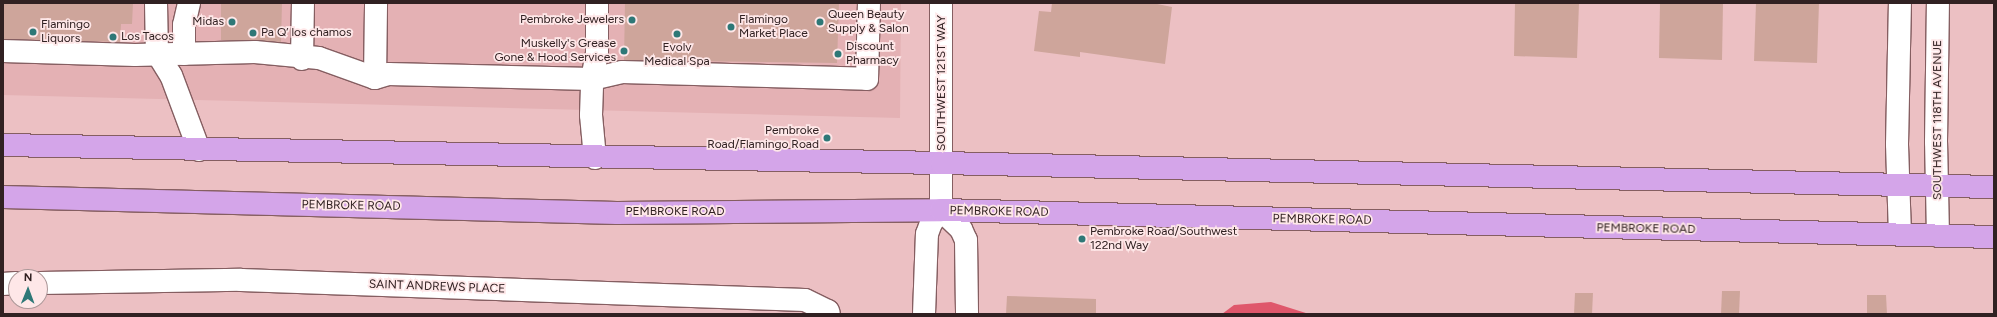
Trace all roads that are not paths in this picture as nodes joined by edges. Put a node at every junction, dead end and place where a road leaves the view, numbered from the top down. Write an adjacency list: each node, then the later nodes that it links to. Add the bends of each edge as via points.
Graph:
1 (156, 3): 11 (street)
2 (189, 3): 12 (street, via 184,25)
3 (302, 3): 13 (street)
4 (376, 3): 14 (street)
5 (597, 3): 15 (street, via 597,54)
6 (869, 3): 15 (street, via 867,79 622,72)
7 (942, 3): 19 (street, SOUTHWEST 121ST WAY)
8 (1900, 3): 20 (street, via 1897,144)
9 (1938, 3): 21 (street, SOUTHWEST 118TH AVENUE)
10 (3, 51): 11 (street, via 135,55)
11 (157, 53): 12 (street); 17 (street, via 171,75)
12 (184, 54): 13 (street, via 208,51 255,52)
13 (302, 58): 14 (street, via 319,58)
14 (375, 78): 15 (street, via 388,74)
15 (592, 79): 18 (street, via 591,115)
16 (3, 146): 17 (main road)
17 (199, 150): 18 (main road)
18 (595, 158): 19 (main road)
19 (942, 163): 20 (main road); 24 (street, SOUTHWEST 121ST WAY)
20 (1899, 185): 21 (main road); 25 (street)
21 (1938, 186): 22 (main road); 26 (street, SOUTHWEST 118TH AVENUE)
22 (1994, 187)
23 (3, 197): 24 (main road, PEMBROKE ROAD, via 617,213)
24 (941, 210): 25 (main road, PEMBROKE ROAD); 30 (street, via 931,223 927,234); 31 (street, via 961,229 966,240)
25 (1900, 235): 26 (main road, PEMBROKE ROAD)
26 (1938, 236): 27 (main road, PEMBROKE ROAD)
27 (1994, 237)
28 (48, 283): 29 (street, SAINT ANDREWS PLACE, via 241,280 805,300)
29 (829, 314)
30 (924, 314)
31 (967, 314)

